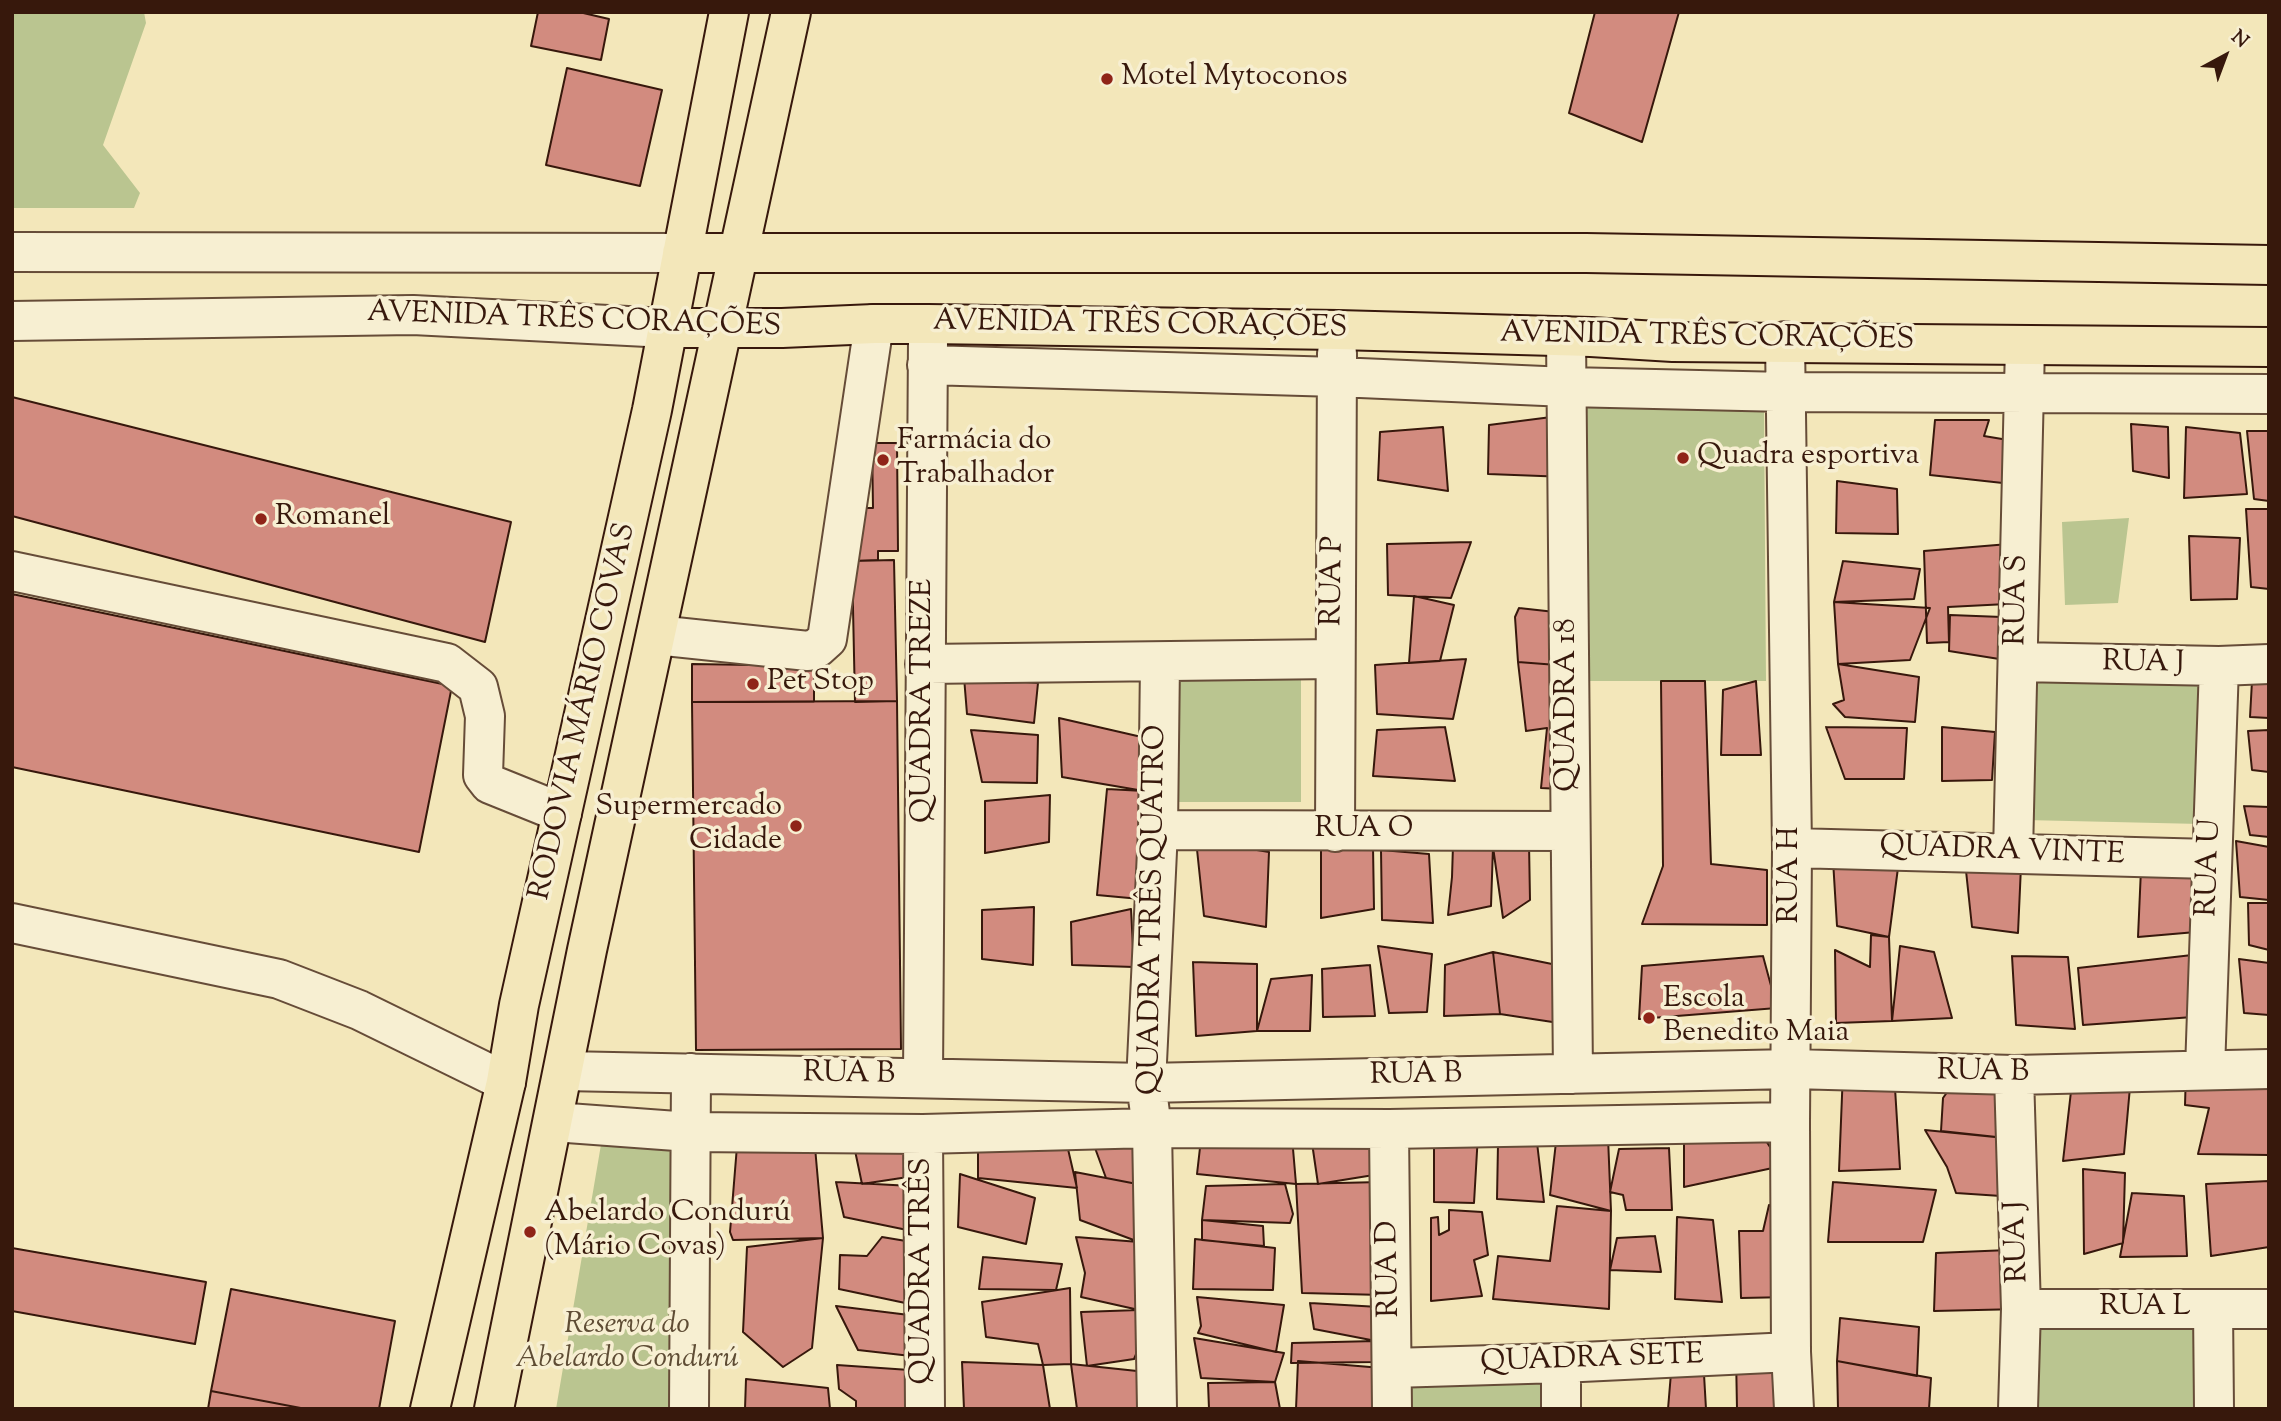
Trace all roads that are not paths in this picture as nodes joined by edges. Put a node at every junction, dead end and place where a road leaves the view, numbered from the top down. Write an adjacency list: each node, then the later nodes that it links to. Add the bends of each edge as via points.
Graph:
1 (729, 12): 4 (main road, RODOVIA MÁRIO COVAS)
2 (791, 12): 5 (main road, RODOVIA MÁRIO COVAS)
3 (12, 252): 4 (street, AVENIDA TRÊS CORAÇÕES)
4 (682, 253): 5 (main road, AVENIDA TRÊS CORAÇÕES); 11 (main road, RODOVIA MÁRIO COVAS)
5 (737, 254): 6 (main road, AVENIDA TRÊS CORAÇÕES, via 1586,253); 10 (main road, RODOVIA MÁRIO COVAS)
6 (2269, 265)
7 (12, 321): 11 (street, AVENIDA TRÊS CORAÇÕES, via 413,315)
8 (874, 324): 9 (main road, AVENIDA TRÊS CORAÇÕES); 10 (main road, AVENIDA TRÊS CORAÇÕES); 24 (street, via 827,639 808,650)
9 (929, 324): 12 (main road, AVENIDA TRÊS CORAÇÕES); 17 (street, QUADRA TREZE)
10 (722, 327): 11 (main road, AVENIDA TRÊS CORAÇÕES); 24 (main road, RODOVIA MÁRIO COVAS)
11 (667, 328): 31 (main road, RODOVIA MÁRIO COVAS)
12 (1338, 330): 13 (main road, AVENIDA TRÊS CORAÇÕES); 18 (street, RUA P)
13 (1566, 336): 14 (main road, AVENIDA TRÊS CORAÇÕES, via 1673,342); 19 (street, QUADRA 18)
14 (1785, 341): 15 (main road, AVENIDA TRÊS CORAÇÕES); 20 (street, RUA H)
15 (2025, 346): 16 (main road, AVENIDA TRÊS CORAÇÕES); 21 (street, RUA S)
16 (2269, 347)
17 (928, 365): 18 (street); 28 (street, QUADRA TREZE)
18 (1336, 377): 19 (street); 25 (street, RUA P)
19 (1567, 387): 20 (street); 33 (street, QUADRA 18)
20 (1786, 392): 21 (street); 35 (street, RUA H)
21 (2023, 394): 22 (street); 27 (street, RUA S)
22 (2269, 394)
23 (12, 571): 31 (street, via 447,663 478,687 485,716 483,775 490,784)
24 (656, 635): 42 (main road, RODOVIA MÁRIO COVAS)
25 (1334, 659): 26 (street); 34 (street, RUA P)
26 (1160, 662): 28 (street); 32 (street, QUADRA TRÊS QUATRO)
27 (2018, 662): 30 (street, RUA J); 36 (street, RUA S)
28 (925, 664): 46 (street, QUADRA TREZE)
29 (2269, 664): 30 (street, RUA J)
30 (2218, 666): 37 (street, RUA U)
31 (562, 813): 47 (main road, RODOVIA MÁRIO COVAS)
32 (1158, 830): 34 (street, RUA O); 48 (street, QUADRA TRÊS QUATRO)
33 (1570, 831): 34 (street, RUA O); 44 (street, QUADRA 18)
34 (1335, 832)
35 (1793, 848): 36 (street, QUADRA VINTE); 39 (street, RUA H)
36 (2013, 853): 37 (street, QUADRA VINTE)
37 (2211, 859): 41 (street, RUA U)
38 (12, 923): 47 (street, via 279,979 359,1010)
39 (1792, 1069): 44 (street, RUA B); 45 (street, RUA B); 50 (street, RUA H)
40 (2269, 1069): 41 (street, RUA B)
41 (2205, 1070): 45 (street, RUA B)
42 (564, 1071): 43 (street, RUA B); 49 (main road, RODOVIA MÁRIO COVAS)
43 (691, 1073): 46 (street, RUA B); 53 (street)
44 (1573, 1074): 48 (street, RUA B)
45 (2014, 1075): 55 (street, RUA J)
46 (923, 1078): 48 (street, RUA B)
47 (506, 1082): 61 (main road, RODOVIA MÁRIO COVAS)
48 (1146, 1083): 51 (street, QUADRA TRÊS QUATRO)
49 (554, 1122): 53 (street, RUA B); 62 (main road, RODOVIA MÁRIO COVAS)
50 (1790, 1122): 52 (street, RUA B); 58 (street, RUA H)
51 (1152, 1128): 52 (street, RUA B); 54 (street, RUA B); 65 (street, QUADRA TRÊS QUATRO)
52 (1389, 1129): 60 (street, RUA D)
53 (690, 1132): 54 (street, RUA B); 63 (street)
54 (923, 1134): 64 (street, QUADRA TRÊS)
55 (2021, 1309): 56 (street, RUA L); 69 (street, RUA J)
56 (2213, 1309): 57 (street, RUA L); 70 (street)
57 (2269, 1309)
58 (1791, 1352): 59 (street, QUADRA SETE); 68 (street, RUA H)
59 (1561, 1363): 60 (street, QUADRA SETE); 67 (street)
60 (1392, 1368): 66 (street, RUA D)
61 (430, 1409)
62 (494, 1409)
63 (689, 1409)
64 (925, 1409)
65 (1157, 1409)
66 (1392, 1409)
67 (1561, 1409)
68 (1794, 1409)
69 (2018, 1409)
70 (2214, 1409)

